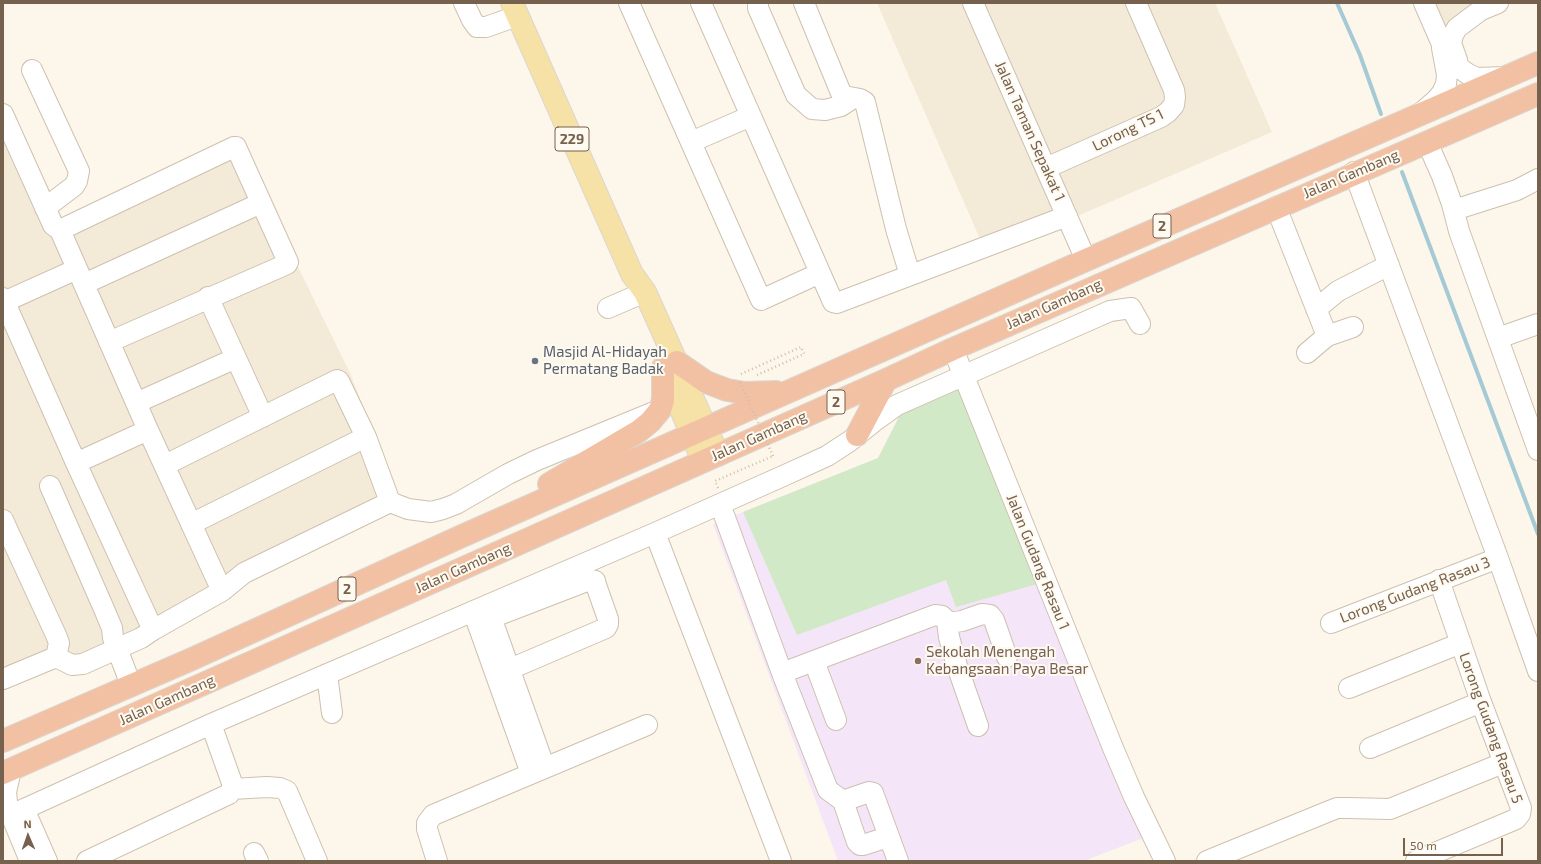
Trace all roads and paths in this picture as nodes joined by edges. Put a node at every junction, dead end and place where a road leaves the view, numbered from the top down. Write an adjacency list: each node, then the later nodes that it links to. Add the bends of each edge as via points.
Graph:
1 (464, 3): 10 (street, via 477,27 486,28)
2 (629, 3): 21 (street)
3 (701, 3): 20 (street)
4 (758, 3): 17 (street, via 796,96 812,109 825,110 840,106)
5 (804, 3): 17 (street, via 840,93)
6 (973, 3): 23 (street, Jalan Taman Sepakat 1)
7 (1136, 3): 23 (street, Lorong TS 1, via 1174,90 1174,105 1161,117)
8 (1424, 3): 11 (street)
9 (1482, 5): 13 (street, via 1453,35 1453,52)
10 (515, 10): 37 (main road, 229)
11 (1441, 42): 13 (street); 19 (street, via 1447,75 1446,84 1436,100)
12 (1538, 63): 15 (highway, Jalan Gambang / 2)
13 (1461, 69): 15 (street, via 1477,78)
14 (32, 70): 28 (street, via 79,171 74,186)
15 (1504, 77): 19 (highway, Jalan Gambang / 2)
16 (1538, 94): 22 (highway, Jalan Gambang / 2)
17 (852, 98): 35 (street, via 864,102)
18 (3, 114): 28 (street)
19 (1418, 115): 32 (highway, Jalan Gambang / 2)
20 (750, 116): 21 (street); 34 (street)
21 (691, 142): 34 (street, via 761,300)
22 (1427, 142): 24 (highway, Jalan Gambang / 2); 29 (street)
23 (1046, 168): 30 (street, Jalan Taman Sepakat 1)
24 (1354, 172): 27 (highway, Jalan Gambang / 2); 33 (street)
25 (1538, 179): 29 (street, via 1518,190)
26 (261, 203): 31 (street, via 236,147 233,147); 36 (street); 38 (street, via 287,264)
27 (1276, 207): 41 (street); 48 (highway, Jalan Gambang / 2)
28 (45, 208): 31 (street, via 53,225)
29 (1454, 210): 46 (street, via 1459,231)
30 (1067, 216): 32 (street, Jalan Taman Sepakat 1); 35 (street)
31 (60, 230): 36 (street)
32 (1086, 260): 57 (highway, Jalan Gambang / 2)
33 (1389, 265): 41 (street, via 1338,291); 76 (street)
34 (820, 274): 35 (street, via 833,302 837,303)
35 (910, 275)
36 (80, 276): 39 (street); 47 (street)
37 (638, 287): 40 (street); 51 (main road, 229)
38 (208, 297): 47 (street); 50 (street)
39 (4, 300): 67 (street)
40 (608, 308)
41 (1316, 309): 45 (street)
42 (1140, 324): 54 (street, via 1130,308 1110,311)
43 (1538, 324): 46 (street)
44 (1353, 327): 45 (street)
45 (1327, 336): 49 (street)
46 (1498, 338): 65 (street)
47 (109, 342): 58 (street)
48 (952, 349): 54 (street, Jalan Gudang Rasau 1); 56 (highway, Jalan Gambang / 2)
49 (1307, 353)
50 (236, 358): 58 (street); 60 (street)
51 (670, 365): 57 (highway, via 727,390 756,393); 59 (highway); 62 (main road, 229)
52 (743, 373): 53 (path, via 801,347 804,354)
53 (754, 376)
54 (963, 376): 63 (street, via 897,405); 118 (street, Jalan Gudang Rasau 1, via 1113,748)
55 (747, 379): 70 (path, bridge, via 740,382 773,456 715,482)
56 (886, 380): 63 (highway); 66 (highway, Jalan Gambang / 2)
57 (787, 392): 62 (highway, Jalan Gambang / 2)
58 (136, 403): 61 (street)
59 (660, 410): 71 (street, via 508,474 443,509 432,512 420,511); 75 (highway, via 639,431)
60 (263, 417): 64 (street, via 338,381); 68 (street)
61 (148, 430): 67 (street); 68 (street)
62 (698, 431): 66 (main road, 229); 75 (highway, Jalan Gambang / 2)
63 (857, 435): 70 (street, via 827,456)
64 (366, 437): 71 (street); 73 (street)
65 (1538, 450)
66 (710, 458): 105 (highway, Jalan Gambang / 2)
67 (76, 463): 82 (street)
68 (165, 465): 73 (street)
69 (50, 486): 84 (street, via 104,608)
70 (719, 496): 74 (street); 90 (street)
71 (390, 502): 78 (street, via 244,573)
72 (3, 520): 85 (street, via 56,635 59,643)
73 (191, 524): 78 (street)
74 (655, 533): 79 (street); 116 (street)
75 (462, 536): 93 (highway, Jalan Gambang / 2)
76 (1498, 558): 77 (street, Lorong Gudang Rasau 3); 89 (street)
77 (1439, 580): 81 (street, Lorong Gudang Rasau 3); 83 (street, Lorong Gudang Rasau 5)
78 (222, 591): 82 (street)
79 (484, 612): 88 (street); 88 (street, via 587,581 595,581 608,619 606,628); 91 (street); 104 (street, via 528,765)
80 (947, 621): 86 (street, via 953,623 982,614 990,615); 87 (street, via 942,616 935,615); 100 (street, via 951,645)
81 (1331, 623)
82 (153, 630): 84 (street)
83 (1461, 643): 94 (street); 95 (street, Lorong Gudang Rasau 5)
84 (117, 649): 85 (street, via 83,664 72,665); 93 (street)
85 (56, 657): 92 (street)
86 (1007, 657)
87 (814, 661): 90 (street); 97 (street)
88 (510, 669): 104 (street, via 542,760)
89 (1538, 671)
90 (782, 673): 107 (street, via 828,790)
91 (327, 674): 96 (street); 98 (street)
92 (3, 679)
93 (131, 685): 101 (highway, Jalan Gambang / 2)
94 (1350, 688)
95 (1481, 702): 102 (street); 103 (street, Lorong Gudang Rasau 5)
96 (332, 713)
97 (836, 720)
98 (211, 724): 106 (street); 108 (street)
99 (647, 725): 104 (street)
100 (978, 726)
101 (3, 742)
102 (1370, 748)
103 (1503, 763): 119 (street, via 1390,809 1337,808); 120 (street, Lorong Gudang Rasau 5, via 1521,808 1516,819)
104 (538, 771): 115 (street, via 433,814 427,823 427,829)
105 (7, 772): 108 (street, via 6,792)
106 (232, 789): 113 (street, via 229,794); 114 (street, via 267,787 288,791)
107 (843, 801): 109 (street, via 860,845); 109 (street, via 873,793)
108 (13, 815): 110 (street); 111 (street); 112 (street)
109 (888, 837): 117 (street)
110 (21, 861)
111 (30, 861)
112 (47, 861)
113 (87, 861)
114 (317, 861)
115 (437, 861)
116 (780, 861)
117 (898, 861)
118 (1165, 861)
119 (1207, 861)
120 (1416, 861)

